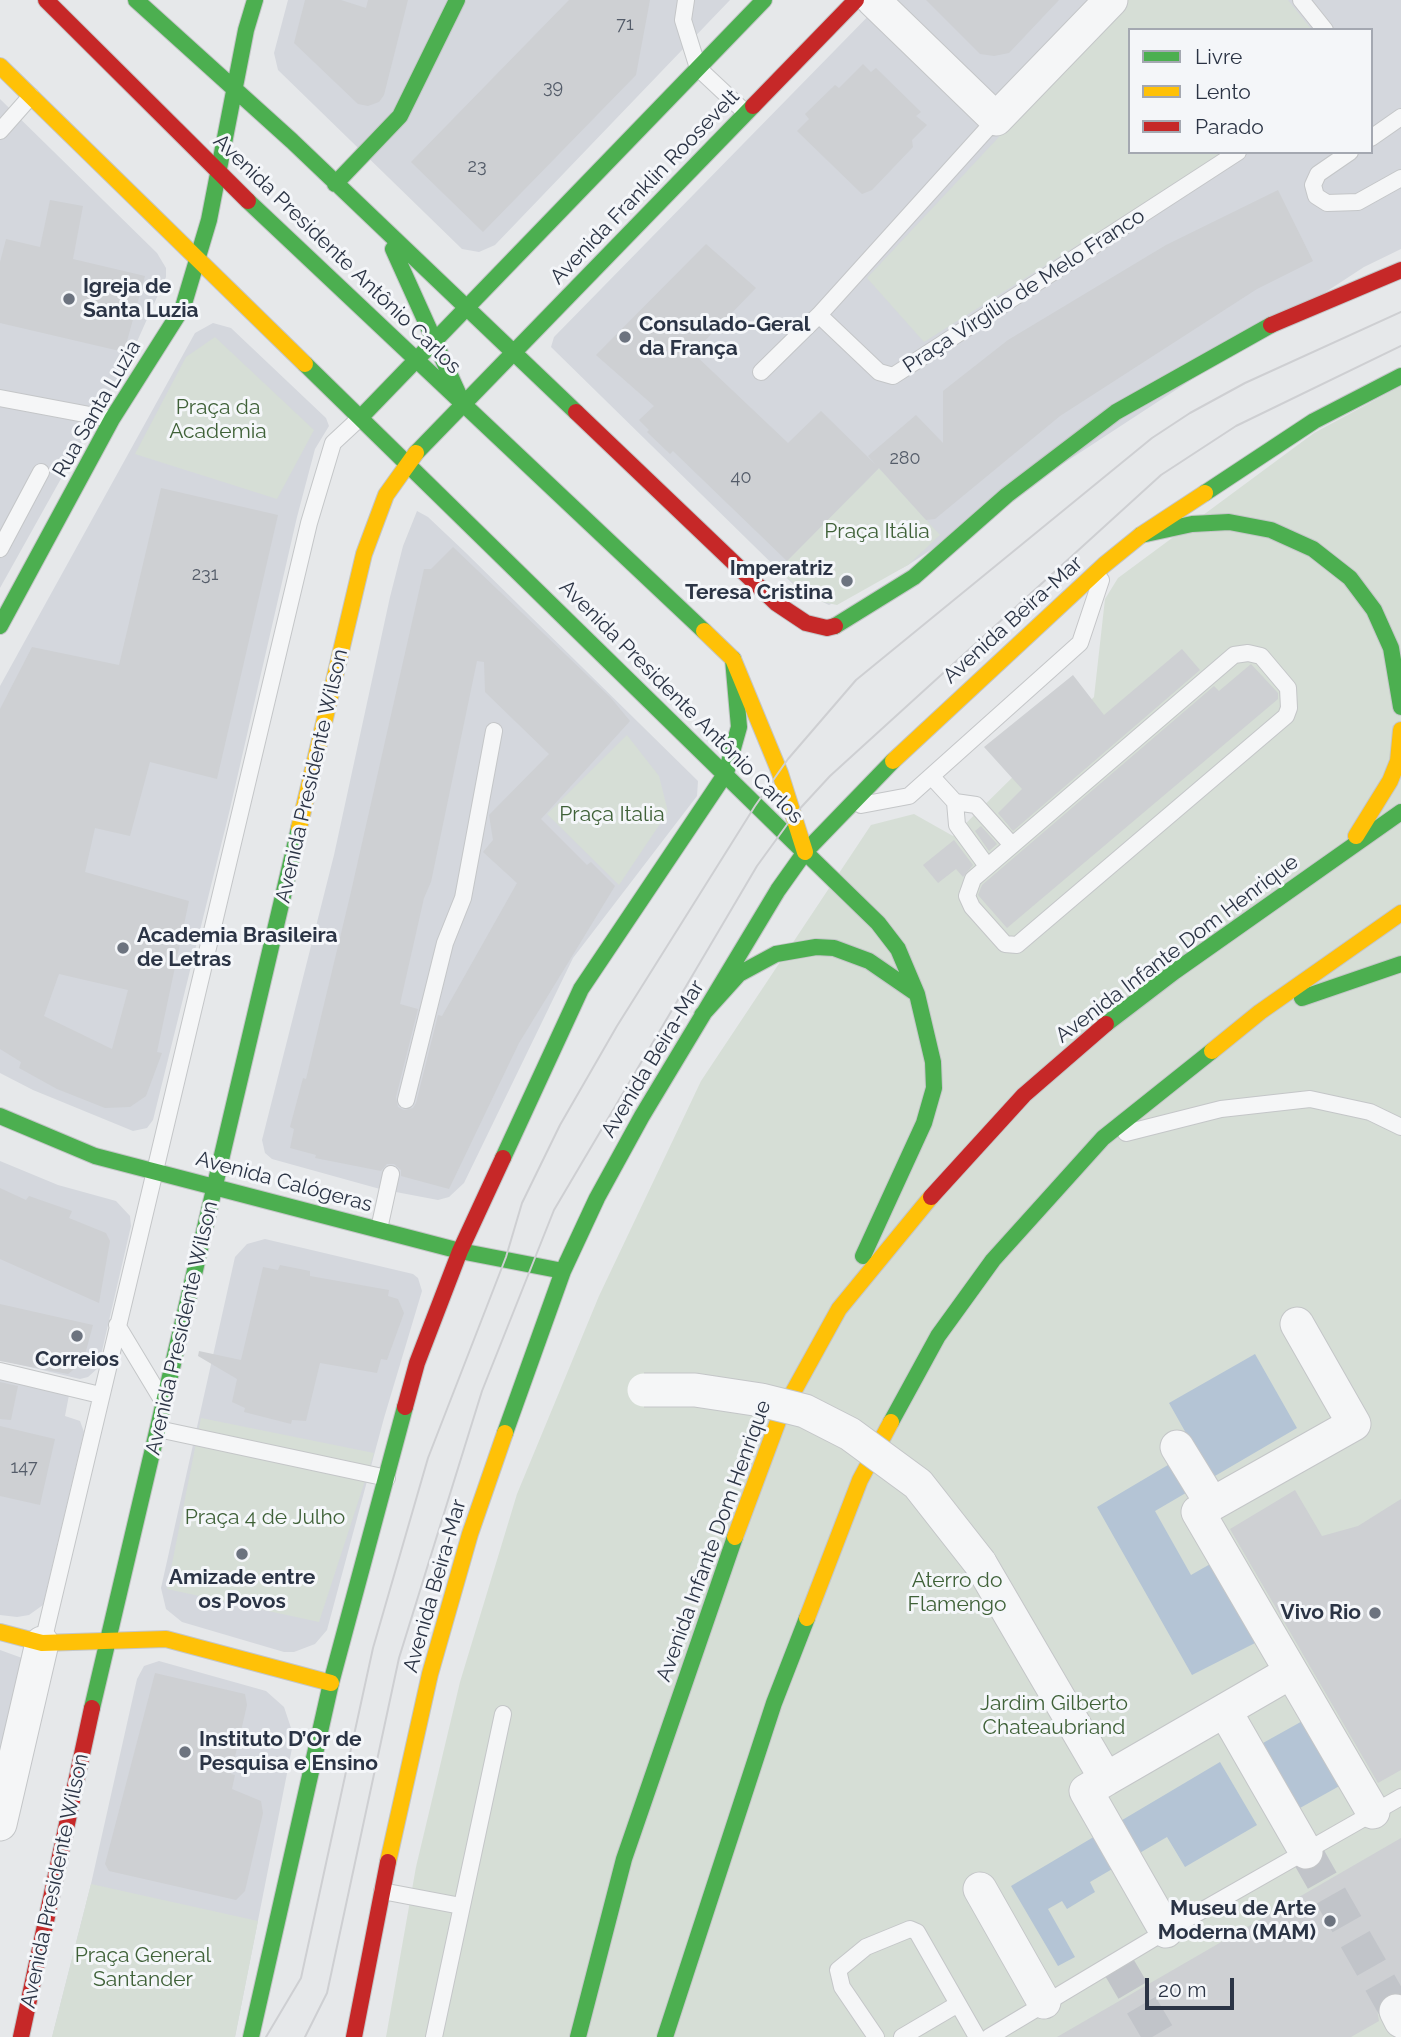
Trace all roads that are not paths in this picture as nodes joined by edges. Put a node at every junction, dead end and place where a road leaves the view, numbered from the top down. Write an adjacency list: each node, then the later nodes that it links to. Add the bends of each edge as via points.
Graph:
1 (46, 0): 23 (main road, Avenida Presidente Antônio Carlos)
2 (254, 0): 14 (main road, Rua Santa Luzia)
3 (457, 0): 25 (main road, via 400,116)
4 (686, 0): 13 (lane, via 682,20)
5 (764, 0): 13 (main road)
6 (856, 0): 16 (main road, Avenida Franklin Roosevelt)
7 (873, 0): 18 (street)
8 (1111, 0): 18 (street)
9 (1301, 0): 11 (lane)
10 (139, 2): 14 (main road)
11 (1323, 28)
12 (0, 66): 15 (main road, Avenida Presidente Antônio Carlos)
13 (698, 68): 16 (lane); 29 (main road)
14 (235, 88): 23 (main road, Rua Santa Luzia); 25 (main road)
15 (31, 96): 19 (lane); 27 (main road, Avenida Presidente Antônio Carlos)
16 (746, 113): 32 (main road, Avenida Franklin Roosevelt)
17 (1401, 117): 20 (lane)
18 (996, 119): 30 (lane)
19 (0, 131)
20 (1373, 137)
21 (1235, 154): 30 (lane, Praça Virgílio de Melo Franco, via 893,376 879,372)
22 (1347, 154): 24 (lane, via 1318,174 1313,185 1316,196 1327,203 1358,202)
23 (220, 172): 27 (main road, Rua Santa Luzia); 33 (main road, Avenida Presidente Antônio Carlos)
24 (1401, 178)
25 (335, 184): 26 (main road)
26 (385, 231): 29 (main road); 31 (main road)
27 (199, 259): 38 (main road, Avenida Presidente Antônio Carlos); 39 (main road, Rua Santa Luzia, via 183,307)
28 (1401, 270): 32 (main road, via 1261,329 1116,412 1007,495 914,577 842,625 827,628 807,623 776,603)
29 (466, 308): 31 (main road); 32 (main road)
30 (819, 316): 34 (lane)
31 (436, 340): 33 (main road); 37 (main road)
32 (513, 353): 37 (main road, Avenida Franklin Roosevelt)
33 (417, 360): 37 (main road, Avenida Presidente Antônio Carlos); 38 (main road)
34 (761, 372)
35 (1401, 376): 42 (main road, Avenida Beira-Mar, via 1314,421)
36 (0, 398): 39 (lane)
37 (463, 404): 40 (main road, Avenida Presidente Wilson); 48 (main road, Avenida Presidente Antônio Carlos)
38 (361, 417): 40 (main road, Avenida Presidente Antônio Carlos); 70 (lane, via 333,443 326,458)
39 (112, 419): 46 (main road, Rua Santa Luzia)
40 (407, 462): 52 (main road, Avenida Presidente Antônio Carlos); 72 (main road, Avenida Presidente Wilson, via 386,495 364,554)
41 (41, 472): 43 (lane)
42 (1141, 535): 44 (main road, Avenida Beira-Mar); 49 (main road, via 1228,522 1271,530 1313,549 1350,578 1374,610 1391,648)
43 (0, 549)
44 (1104, 565): 53 (lane, via 1080,643); 55 (main road, Avenida Beira-Mar)
45 (1, 585): 46 (lane)
46 (18, 593): 47 (main road, Rua Santa Luzia)
47 (0, 626)
48 (733, 659): 52 (main road, via 738,727); 59 (main road, Avenida Presidente Antônio Carlos, via 780,773)
49 (1401, 707)
50 (1401, 730): 58 (main road, via 1398,761 1390,781)
51 (494, 731): 66 (lane, via 463,898 445,943)
52 (726, 773): 59 (main road, Avenida Presidente Antônio Carlos); 74 (main road, via 581,989)
53 (932, 777): 54 (lane); 55 (lane, via 909,796)
54 (955, 802): 57 (lane, via 976,805); 60 (lane, via 957,825)
55 (845, 808): 59 (main road, Avenida Beira-Mar)
56 (1401, 812): 58 (main road, Avenida Infante Dom Henrique)
57 (1012, 845): 60 (lane); 60 (lane, via 1234,655 1261,656 1288,688 1286,716 1017,945 1004,944 967,896 973,879)
58 (1347, 850): 76 (main road, Avenida Infante Dom Henrique, via 1078,1046 960,1162)
59 (805, 852): 63 (main road, via 878,923 898,949); 65 (main road, Avenida Beira-Mar)
60 (988, 866)
61 (1401, 913): 64 (main road)
62 (1401, 964): 64 (main road)
63 (917, 994): 65 (main road, via 869,961 834,948 816,947 776,954 739,974); 76 (main road, via 933,1062 934,1088 906,1165)
64 (1260, 1012): 69 (main road)
65 (702, 1015): 75 (main road, Avenida Beira-Mar, via 622,1151)
66 (406, 1100)
67 (0, 1116): 70 (main road, Avenida Calógeras, via 95,1156)
68 (1401, 1127): 69 (lane, via 1370,1112 1310,1100 1222,1109)
69 (1103, 1138): 104 (main road, via 993,1260 946,1325 860,1480 774,1703)
70 (156, 1171): 72 (main road, Avenida Calógeras); 78 (lane)
71 (391, 1174): 73 (lane)
72 (217, 1185): 73 (main road, Avenida Calógeras); 82 (main road, Avenida Presidente Wilson)
73 (379, 1229): 74 (main road, Avenida Calógeras)
74 (460, 1251): 75 (main road, Avenida Calógeras); 85 (main road, via 417,1363)
75 (563, 1271): 99 (main road, Avenida Beira-Mar, via 470,1534 430,1674)
76 (839, 1309): 109 (main road, Avenida Infante Dom Henrique, via 780,1416 716,1589 624,1859)
77 (1297, 1324): 86 (street, via 1354,1424)
78 (117, 1325): 81 (lane); 82 (lane)
79 (0, 1371): 81 (lane)
80 (644, 1390): 94 (street, bridge, via 695,1390 805,1410 839,1428 918,1484 980,1563)
81 (100, 1395): 89 (lane)
82 (164, 1403): 83 (main road, Avenida Presidente Wilson)
83 (158, 1429): 85 (lane); 88 (main road, Avenida Presidente Wilson)
84 (1179, 1450): 86 (street)
85 (387, 1478): 91 (main road)
86 (1206, 1495): 90 (street, via 1198,1512)
87 (0, 1632): 89 (main road)
88 (108, 1641): 89 (main road); 91 (main road, via 166,1639); 105 (main road, Avenida Presidente Wilson)
89 (43, 1643): 96 (street)
90 (1291, 1672): 92 (street); 95 (street)
91 (331, 1683): 106 (main road)
92 (1225, 1712): 94 (street); 97 (street)
93 (503, 1714): 100 (lane)
94 (1106, 1779): 101 (street, via 1086,1791)
95 (1387, 1805): 97 (lane)
96 (0, 1824)
97 (1306, 1852): 101 (lane)
98 (980, 1889): 102 (street)
99 (382, 1891): 100 (lane); 107 (main road, Avenida Beira-Mar)
100 (461, 1906): 108 (lane)
101 (1166, 1931): 102 (lane)
102 (1044, 2002): 115 (lane)
103 (958, 2004): 112 (lane, via 917,1932 911,1929 891,1936 838,1969 842,1987); 113 (lane); 114 (lane)
104 (670, 2017): 110 (main road); 111 (lane)
105 (21, 2037)
106 (251, 2037)
107 (355, 2037)
108 (434, 2037)
109 (578, 2037)
110 (665, 2037)
111 (681, 2037)
112 (876, 2037)
113 (902, 2037)
114 (977, 2037)
115 (989, 2037)

